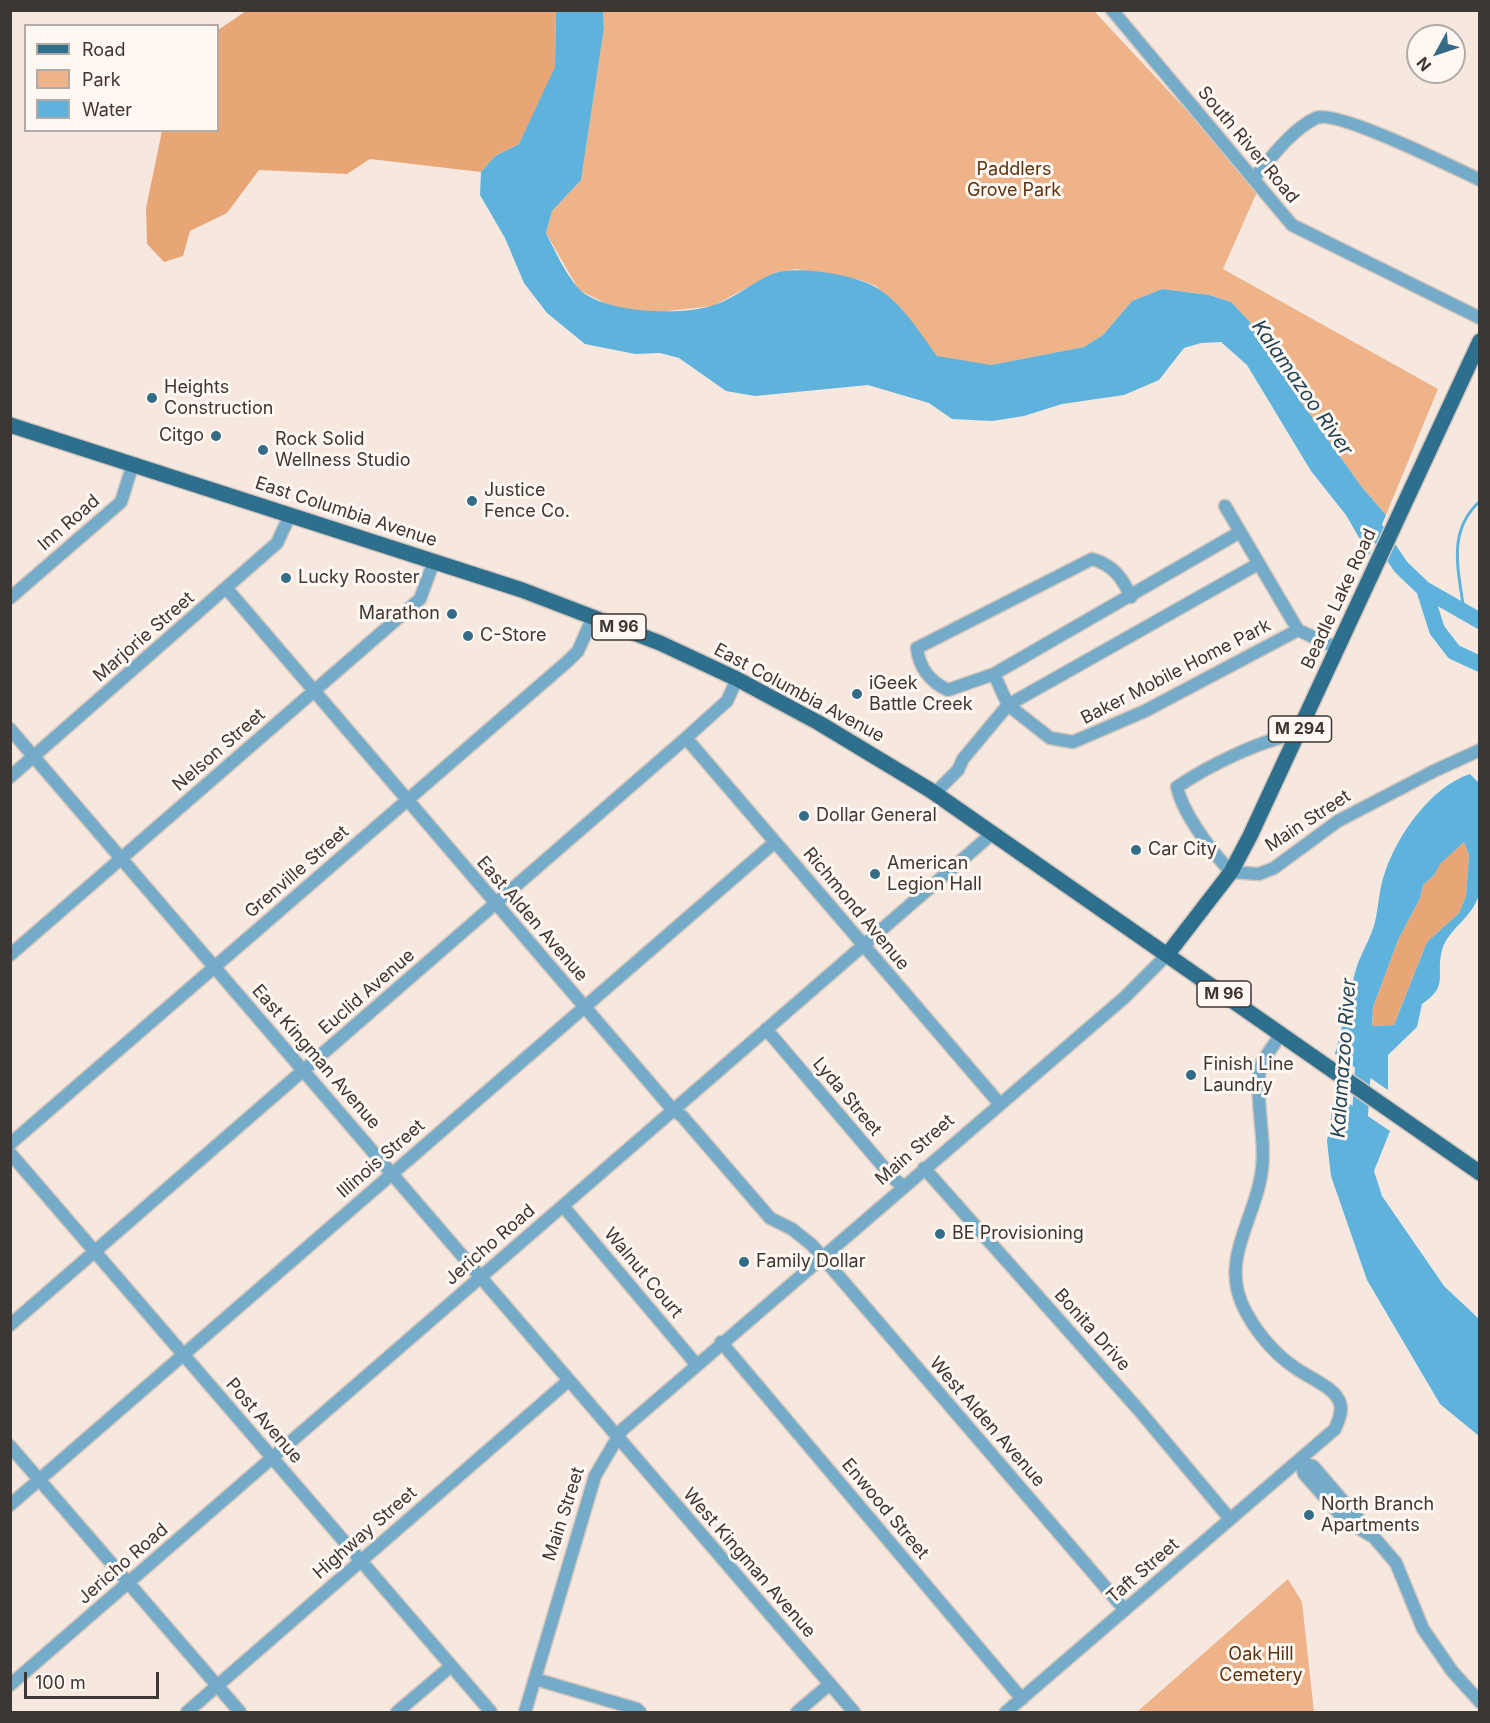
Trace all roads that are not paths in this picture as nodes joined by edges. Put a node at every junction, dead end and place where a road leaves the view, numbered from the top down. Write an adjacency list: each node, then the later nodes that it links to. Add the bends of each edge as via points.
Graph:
1 (1112, 10): 2 (street, South River Road)
2 (1253, 179): 3 (street, via 1298,131 1318,118 1328,117 1366,129); 4 (street, South River Road, via 1292,225)
3 (1479, 180)
4 (1479, 318)
5 (1479, 341): 18 (main road, Beadle Lake Road / M 294)
6 (10, 425): 7 (main road, East Columbia Avenue / M 96)
7 (133, 464): 9 (main road, East Columbia Avenue / M 96); 15 (street, Inn Road, via 121,502)
8 (1225, 506): 10 (street, Baker Mobile Home Park)
9 (291, 515): 11 (main road, East Columbia Avenue / M 96); 13 (street, Marjorie Street, via 277,543)
10 (1240, 532): 12 (street, Baker Mobile Home Park); 14 (street)
11 (434, 561): 16 (main road, East Columbia Avenue / M 96); 21 (street, Nelson Street, via 420,598)
12 (1258, 564): 17 (street, Baker Mobile Home Park); 22 (street)
13 (227, 589): 21 (street, East Alden Avenue); 27 (street, Marjorie Street)
14 (1131, 597): 19 (street); 19 (street, via 1118,572 1092,559 917,648 927,675 948,690)
15 (10, 598)
16 (593, 617): 20 (main road, East Columbia Avenue / M 96, via 664,644); 30 (street, Grenville Street, via 578,651 568,661)
17 (1298, 630): 18 (street, Baker Mobile Home Park); 22 (street, Baker Mobile Home Park, via 1145,711 1073,742 1050,738)
18 (1336, 648): 24 (main road, Beadle Lake Road / M 294)
19 (994, 674): 22 (street, Baker Mobile Home Park)
20 (737, 679): 25 (street, Euclid Avenue, via 727,701); 29 (main road, East Columbia Avenue / M 96, via 839,734)
21 (314, 691): 30 (street, East Alden Avenue); 33 (street, Nelson Street)
22 (1008, 705): 29 (street, via 958,770)
23 (10, 729): 27 (street, East Kingman Avenue)
24 (1297, 734): 34 (main road, Beadle Lake Road / M 294); 34 (street, via 1241,754 1177,788 1179,799 1218,858)
25 (686, 738): 32 (street, Richmond Avenue); 35 (street, Euclid Avenue)
26 (1479, 750): 34 (street, Main Street, via 1338,821 1274,868 1259,874)
27 (34, 756): 28 (street, Marjorie Street); 33 (street, East Kingman Avenue)
28 (10, 777)
29 (932, 792): 31 (main road, East Columbia Avenue / M 96)
30 (407, 800): 35 (street, East Alden Avenue); 39 (street, Grenville Street)
31 (993, 833): 36 (street, Jericho Road); 37 (main road, East Columbia Avenue / M 96)
32 (775, 842): 36 (street, Richmond Avenue); 40 (street, Illinois Street)
33 (122, 859): 38 (street, Nelson Street); 39 (street, East Kingman Avenue)
34 (1232, 872): 37 (main road, Main Street / M 294)
35 (496, 904): 40 (street, East Alden Avenue); 43 (street, Euclid Avenue)
36 (863, 945): 41 (street, Jericho Road); 44 (street, Richmond Avenue)
37 (1167, 954): 42 (main road, East Columbia Avenue / M 96); 44 (street, Main Street, via 1125,998)
38 (10, 955)
39 (215, 967): 43 (street, East Kingman Avenue); 46 (street, Grenville Street)
40 (584, 1007): 45 (street, East Alden Avenue); 49 (street, Illinois Street)
41 (766, 1029): 45 (street, Jericho Road); 51 (street, Lyda Street)
42 (1281, 1034): 50 (main road, East Columbia Avenue / M 96); 64 (street, Taft Street, via 1262,1062 1259,1075 1261,1173 1242,1230 1236,1262 1237,1291 1267,1342 1340,1402 1335,1429)
43 (303, 1070): 49 (street, East Kingman Avenue); 53 (street, Euclid Avenue)
44 (999, 1103): 48 (street, Main Street)
45 (673, 1110): 52 (street, Jericho Road); 54 (street, East Alden Avenue, via 770,1218 792,1229)
46 (10, 1144)
47 (10, 1153): 53 (street, Post Avenue)
48 (924, 1168): 51 (street, Main Street); 67 (street, Bonita Drive)
49 (392, 1173): 55 (street, East Kingman Avenue); 58 (street, Illinois Street)
50 (1479, 1173)
51 (903, 1186): 54 (street, Main Street)
52 (563, 1206): 55 (street, Jericho Road); 59 (street, Walnut Court)
53 (95, 1251): 56 (street, Euclid Avenue); 58 (street, Post Avenue)
54 (822, 1257): 57 (street, Main Street); 70 (street, West Alden Avenue)
55 (480, 1277): 60 (street, East Kingman Avenue); 63 (street, Jericho Road)
56 (10, 1324)
57 (721, 1342): 59 (street, Main Street); 76 (street, Enwood Street)
58 (183, 1354): 63 (street, Post Avenue); 65 (street, Illinois Street)
59 (696, 1364): 61 (street, Main Street)
60 (568, 1381): 61 (street, East Kingman Avenue); 68 (street, Highway Street)
61 (617, 1437): 72 (street, Main Street, via 595,1476); 74 (street, West Kingman Avenue)
62 (10, 1446): 65 (street)
63 (272, 1458): 68 (street, Post Avenue); 69 (street, Jericho Road)
64 (1301, 1460): 67 (street, Taft Street); 77 (street, via 1313,1466 1401,1572 1423,1629)
65 (40, 1480): 66 (street, Illinois Street); 69 (street)
66 (10, 1505)
67 (1230, 1519): 70 (street, Taft Street)
68 (360, 1561): 71 (street, Post Avenue); 75 (street, Highway Street)
69 (129, 1583): 73 (street, Jericho Road); 75 (street)
70 (1125, 1610): 76 (street, Taft Street)
71 (450, 1667): 80 (street); 81 (street, Post Avenue)
72 (535, 1679): 82 (street, Main Street); 83 (street)
73 (10, 1684)
74 (830, 1684): 84 (street); 85 (street, West Kingman Avenue)
75 (217, 1686): 78 (street, Highway Street); 79 (street)
76 (1022, 1699): 86 (street, Taft Street)
77 (1479, 1702)
78 (187, 1713)
79 (240, 1713)
80 (397, 1713)
81 (491, 1713)
82 (525, 1713)
83 (640, 1713)
84 (797, 1713)
85 (854, 1713)
86 (1006, 1713)

